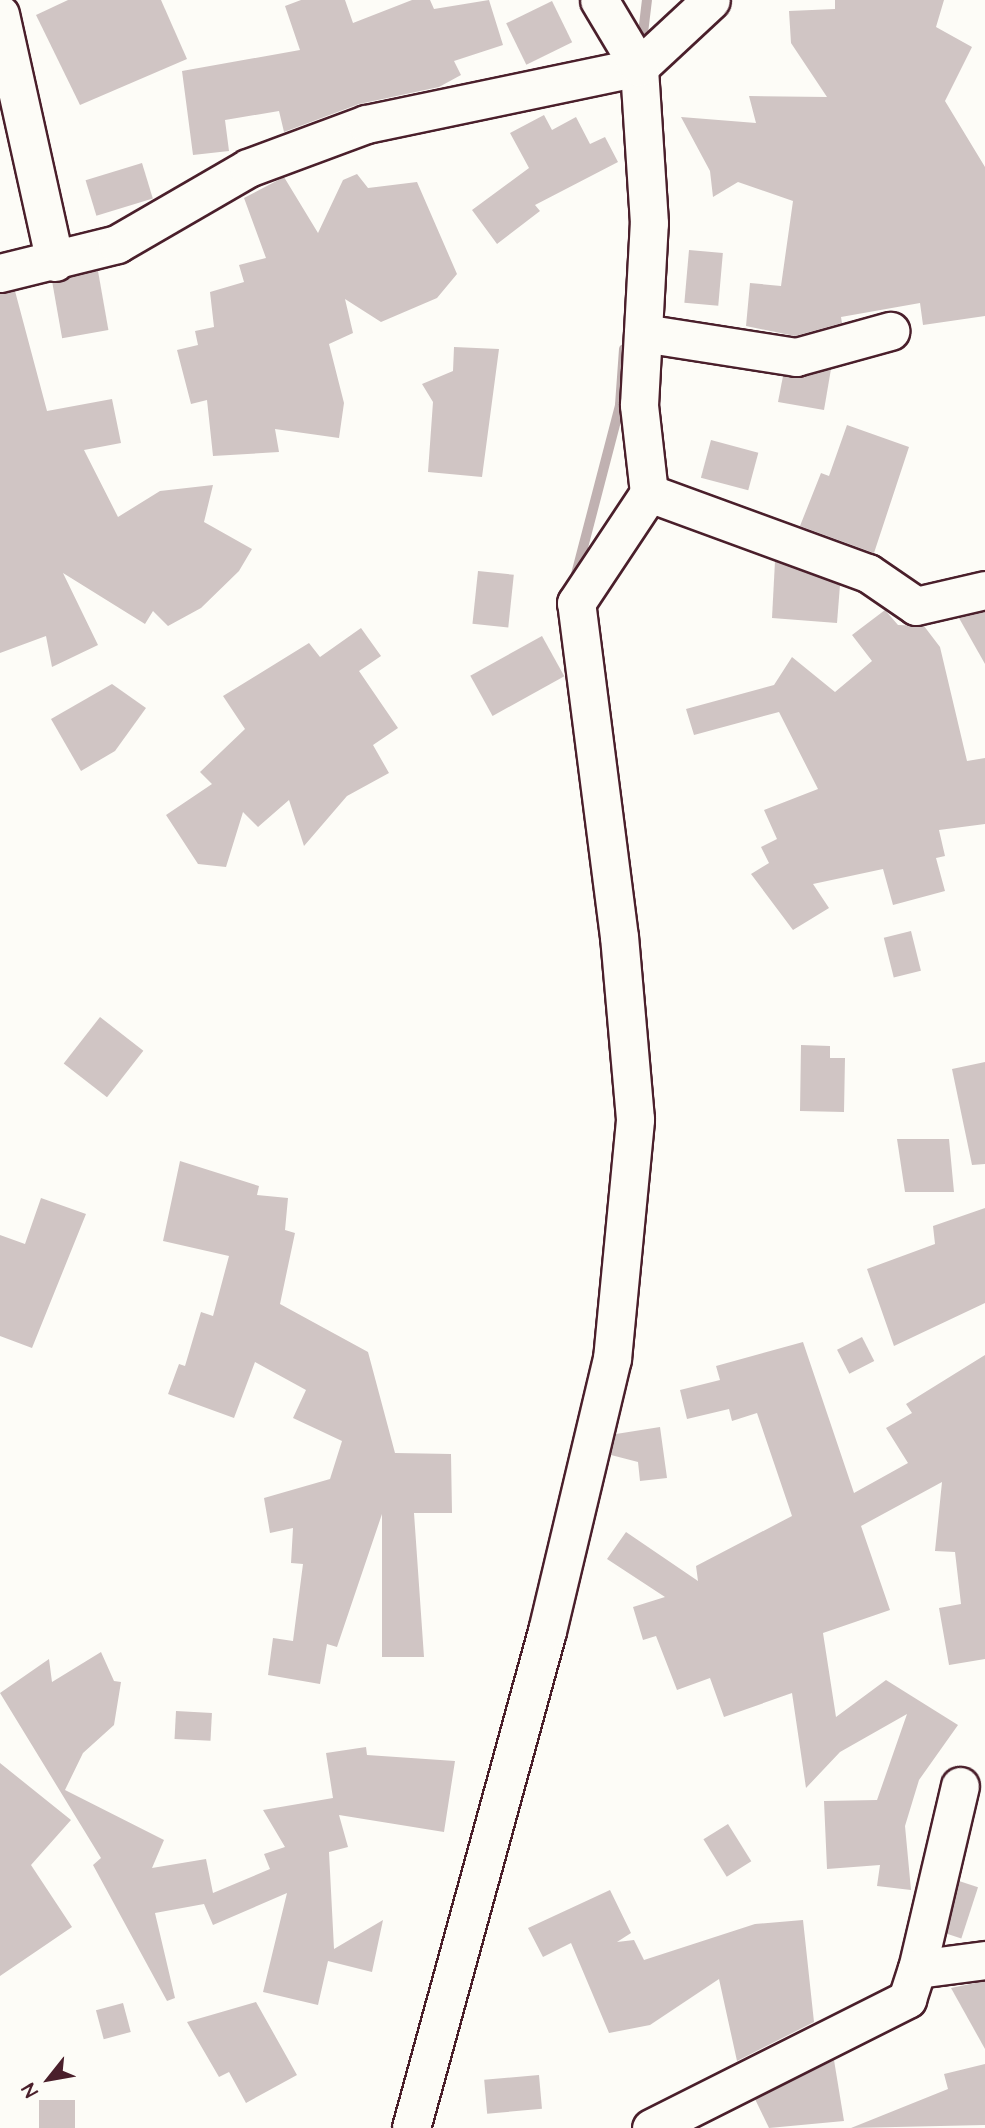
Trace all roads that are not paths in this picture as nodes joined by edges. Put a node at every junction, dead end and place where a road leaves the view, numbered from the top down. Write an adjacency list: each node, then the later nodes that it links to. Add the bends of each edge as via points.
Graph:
1 (599, 0): 4 (street)
2 (711, 0): 4 (street)
3 (0, 14): 5 (street)
4 (639, 67): 5 (street, via 366,124 248,168 117,244); 8 (street, via 649,223)
5 (55, 262): 6 (street)
6 (0, 273)
7 (890, 331): 8 (street, via 796,357)
8 (643, 333): 9 (street, via 639,405)
9 (649, 493): 10 (street, via 868,573 916,606); 14 (street, via 576,603 619,937 635,1119 612,1359 547,1631)
10 (985, 590)
11 (960, 1786): 13 (street)
12 (985, 1959): 13 (street)
13 (917, 1969): 15 (street, via 907,1999)
14 (411, 2128)
15 (652, 2128)

